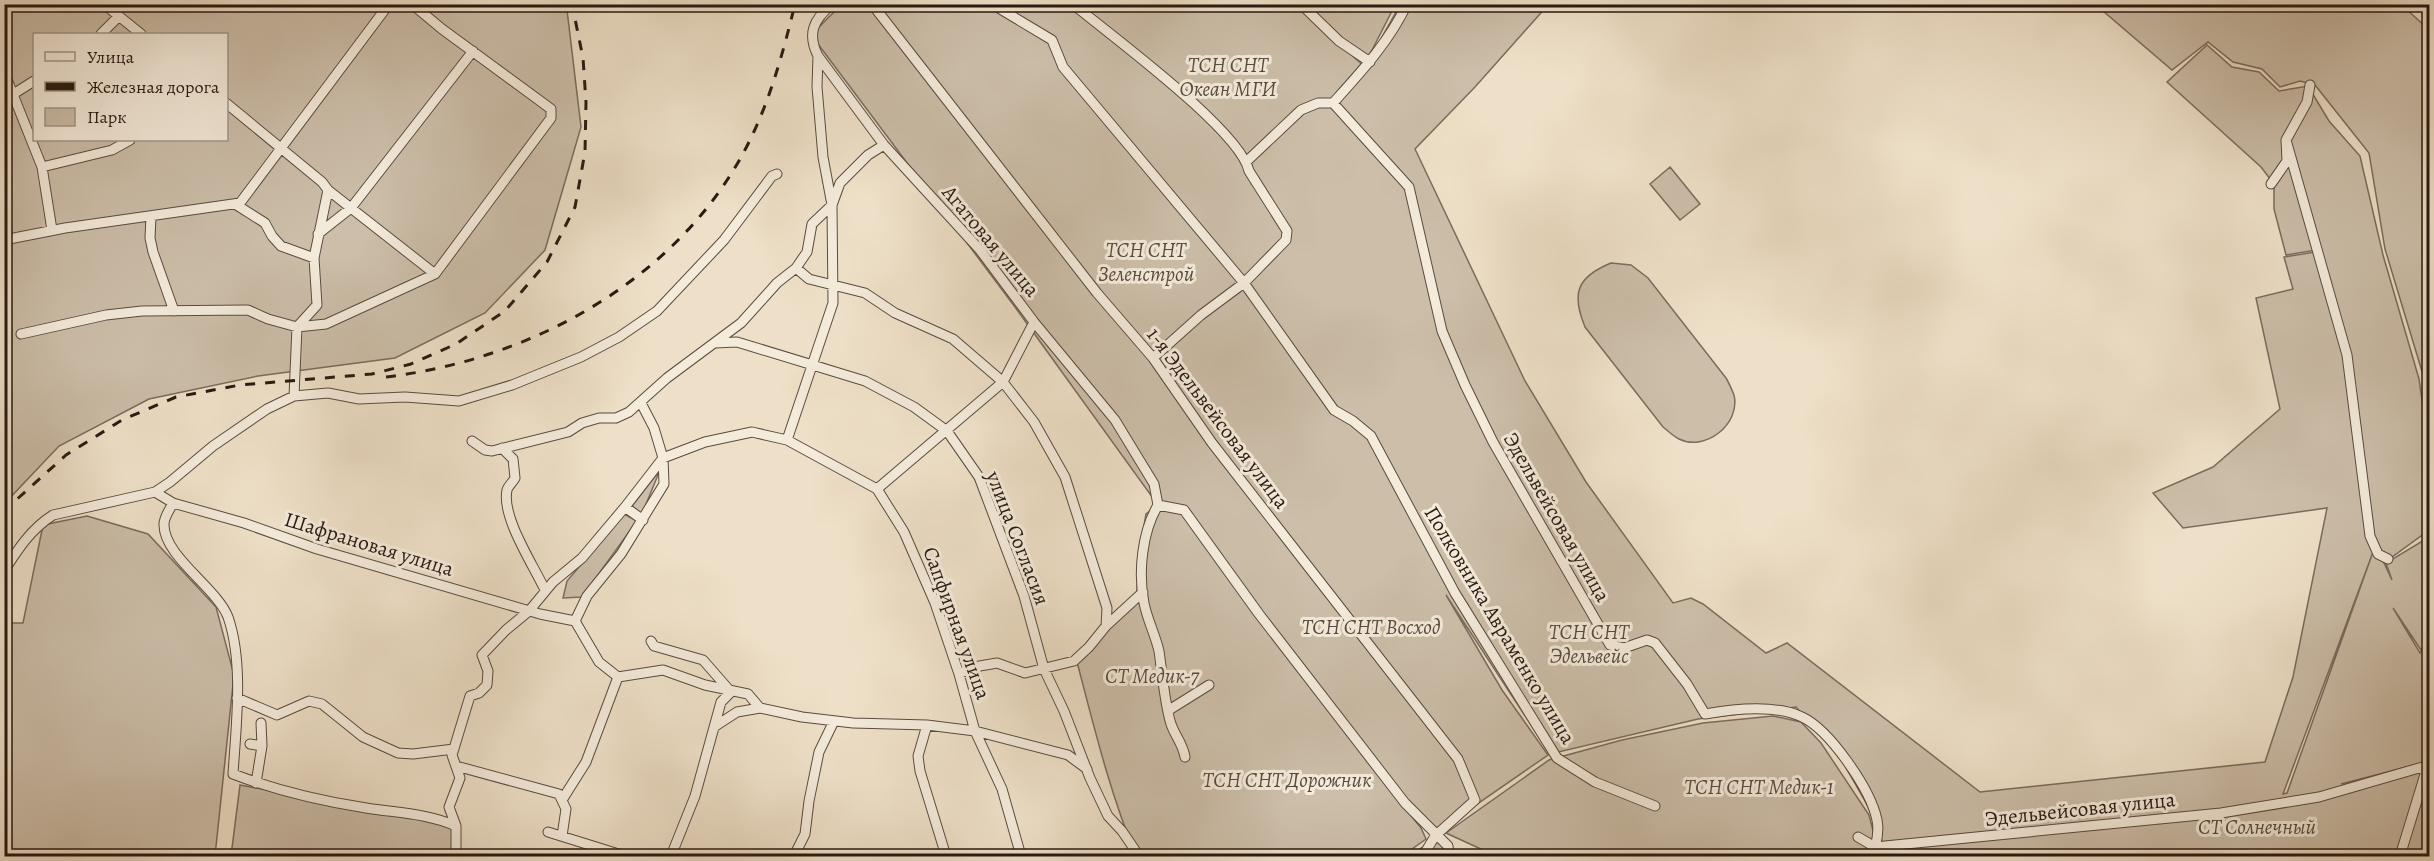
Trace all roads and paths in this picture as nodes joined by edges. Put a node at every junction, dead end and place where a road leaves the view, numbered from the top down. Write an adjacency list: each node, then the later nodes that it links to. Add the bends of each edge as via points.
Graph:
1 (104, 4): 10 (street)
2 (389, 4): 25 (street)
3 (412, 4): 13 (street)
4 (832, 4): 14 (street, Агатовая улица, via 813,27 812,44)
5 (872, 4): 50 (street, 1-я Эдельвейсовая улица, via 1090,284)
6 (992, 4): 43 (street, Полковника Авраменко улица, via 1052,40 1062,67)
7 (1073, 4): 26 (street, via 1181,92)
8 (1301, 4): 15 (street, via 1339,41)
9 (1407, 4): 15 (street)
10 (118, 17): 11 (street); 12 (street)
11 (102, 33)
12 (140, 33)
13 (473, 51): 35 (street); 42 (street, via 551,109 551,118)
14 (818, 56): 24 (street, Агатовая улица); 34 (street, via 823,157)
15 (1370, 62): 20 (street)
16 (4, 72): 19 (street)
17 (33, 82): 19 (street)
18 (2310, 86): 22 (street, via 2307,102)
19 (15, 93): 27 (street)
20 (1333, 103): 26 (street, via 1300,110); 102 (street, Эдельвейсовая улица, via 1409,187 1442,331 1465,385 1606,642 1619,649 1647,640 1655,643 1688,684 1705,714 1744,709 1780,712 1801,716 1824,732 1875,812 1879,835)
21 (228, 105): 25 (street)
22 (2286, 140): 28 (street, via 2288,161); 30 (street)
23 (128, 141): 27 (street, via 112,150)
24 (884, 145): 34 (street, via 840,183); 46 (street, Агатовая улица, via 980,250)
25 (280, 149): 32 (street); 33 (street, via 240,203)
26 (1247, 161): 43 (street, via 1249,171 1287,231 1286,240)
27 (42, 166): 37 (street)
28 (2281, 173): 30 (street); 31 (street)
29 (777, 174): 53 (street, via 724,240 657,311 581,357 459,401 359,399 328,393)
30 (2299, 181): 66 (street, via 2347,355 2370,536 2378,554)
31 (2271, 184)
32 (328, 190): 35 (street); 38 (street)
33 (235, 204): 36 (street); 40 (street, via 265,223 281,246)
34 (832, 204): 41 (street, via 812,224 807,252); 44 (street)
35 (351, 208): 38 (street); 42 (street)
36 (151, 216): 37 (street); 45 (street, via 153,252)
37 (52, 230): 39 (street)
38 (318, 235): 40 (street)
39 (4, 240)
40 (314, 258): 47 (street, via 317,305)
41 (796, 268): 44 (street, via 809,279); 49 (street)
42 (435, 274): 47 (street, via 326,324)
43 (1244, 283): 50 (street); 96 (street, Полковника Авраменко улица, via 1334,410 1371,436 1455,593 1557,758 1595,782)
44 (833, 286): 51 (street, via 832,303); 52 (street, via 865,293 895,313 953,339)
45 (174, 311): 47 (street, via 248,310); 48 (street, via 106,315)
46 (1034, 322): 52 (street); 63 (street, Агатовая улица, via 1115,420 1154,484)
47 (297, 327): 53 (street)
48 (21, 334)
49 (715, 343): 51 (street, улица Согласия, via 737,342); 54 (street)
50 (1153, 358): 100 (street, 1-я Эдельвейсовая улица, via 1219,452 1458,759 1475,800)
51 (814, 364): 55 (street, улица Согласия, via 865,381 914,407); 56 (street)
52 (1003, 382): 55 (street); 72 (street, via 1034,422 1065,477 1107,608)
53 (294, 396): 61 (street, via 267,409 213,446)
54 (640, 403): 58 (street, via 616,418 599,418 568,432); 59 (street, via 654,428)
55 (947, 431): 60 (street); 74 (street, улица Согласия, via 979,477 1024,597)
56 (788, 440): 59 (street, Сапфирная улица, via 752,432 705,442); 60 (street, Сапфирная улица)
57 (472, 441): 58 (street, via 485,450)
58 (502, 448): 68 (street, via 513,459 515,478 507,489 512,525)
59 (663, 458): 64 (street); 65 (street, via 664,484)
60 (877, 489): 75 (street, Сапфирная улица, via 904,532)
61 (154, 492): 62 (street, Шафрановая улица); 67 (street, via 53,514 25,539)
62 (173, 503): 70 (street, Шафрановая улица); 79 (street, via 163,522 167,539 228,616)
63 (1158, 505): 69 (street, via 1142,560); 100 (street, via 1184,510 1348,731)
64 (625, 507): 65 (street); 68 (street, via 582,558)
65 (643, 520): 71 (street, via 587,596)
66 (2388, 559)
67 (4, 571)
68 (545, 590): 70 (street)
69 (1143, 592): 72 (street); 81 (street, via 1155,632)
70 (529, 610): 71 (street, Шафрановая улица); 89 (street, via 482,655 488,685 470,696)
71 (575, 621): 76 (street, via 599,662)
72 (1106, 626): 74 (street, via 1074,661)
73 (651, 641): 78 (street, via 654,646 703,660)
74 (1044, 669): 75 (street, via 1025,673 997,663); 93 (street, улица Согласия)
75 (960, 674): 86 (street, Сапфирная улица)
76 (618, 678): 78 (street, via 663,670); 95 (street, via 586,762)
77 (1209, 685): 81 (street)
78 (731, 692): 80 (street, via 748,694); 85 (street, via 721,702)
79 (237, 698): 89 (street, via 277,715 309,701 322,704 363,737 398,753); 94 (street, via 233,774)
80 (760, 708): 82 (street); 85 (street, via 737,712)
81 (1169, 710): 90 (street)
82 (834, 721): 84 (street); 106 (street, via 819,752 805,834)
83 (261, 723): 88 (street)
84 (927, 725): 86 (street); 107 (street, via 918,756 920,771)
85 (714, 727): 105 (street, via 695,796)
86 (975, 731): 93 (street, via 1068,755); 108 (street, Сапфирная улица, via 1002,789)
87 (250, 744): 88 (street)
88 (262, 746): 94 (street)
89 (454, 749): 92 (street)
90 (1185, 757)
91 (2428, 762): 102 (street, Эдельвейсовая улица, via 2319,797 2210,814); 112 (street)
92 (456, 766): 95 (street, via 559,794); 97 (street, via 460,778 449,807)
93 (1087, 769): 109 (street, улица Согласия, via 1108,816)
94 (256, 783): 97 (street, via 315,798 436,818)
95 (562, 800): 99 (street, via 566,809)
96 (1654, 806)
97 (456, 826): 103 (street)
98 (548, 832): 99 (street)
99 (562, 836): 104 (street)
100 (1435, 836): 110 (street, 1-я Эдельвейсовая улица); 111 (street, via 1448,846)
101 (1858, 837): 102 (street)
102 (1875, 847)
103 (456, 856)
104 (625, 856)
105 (671, 856)
106 (795, 856)
107 (946, 856)
108 (1021, 856)
109 (1139, 856)
110 (1423, 856)
111 (1449, 856)
112 (2400, 856)

